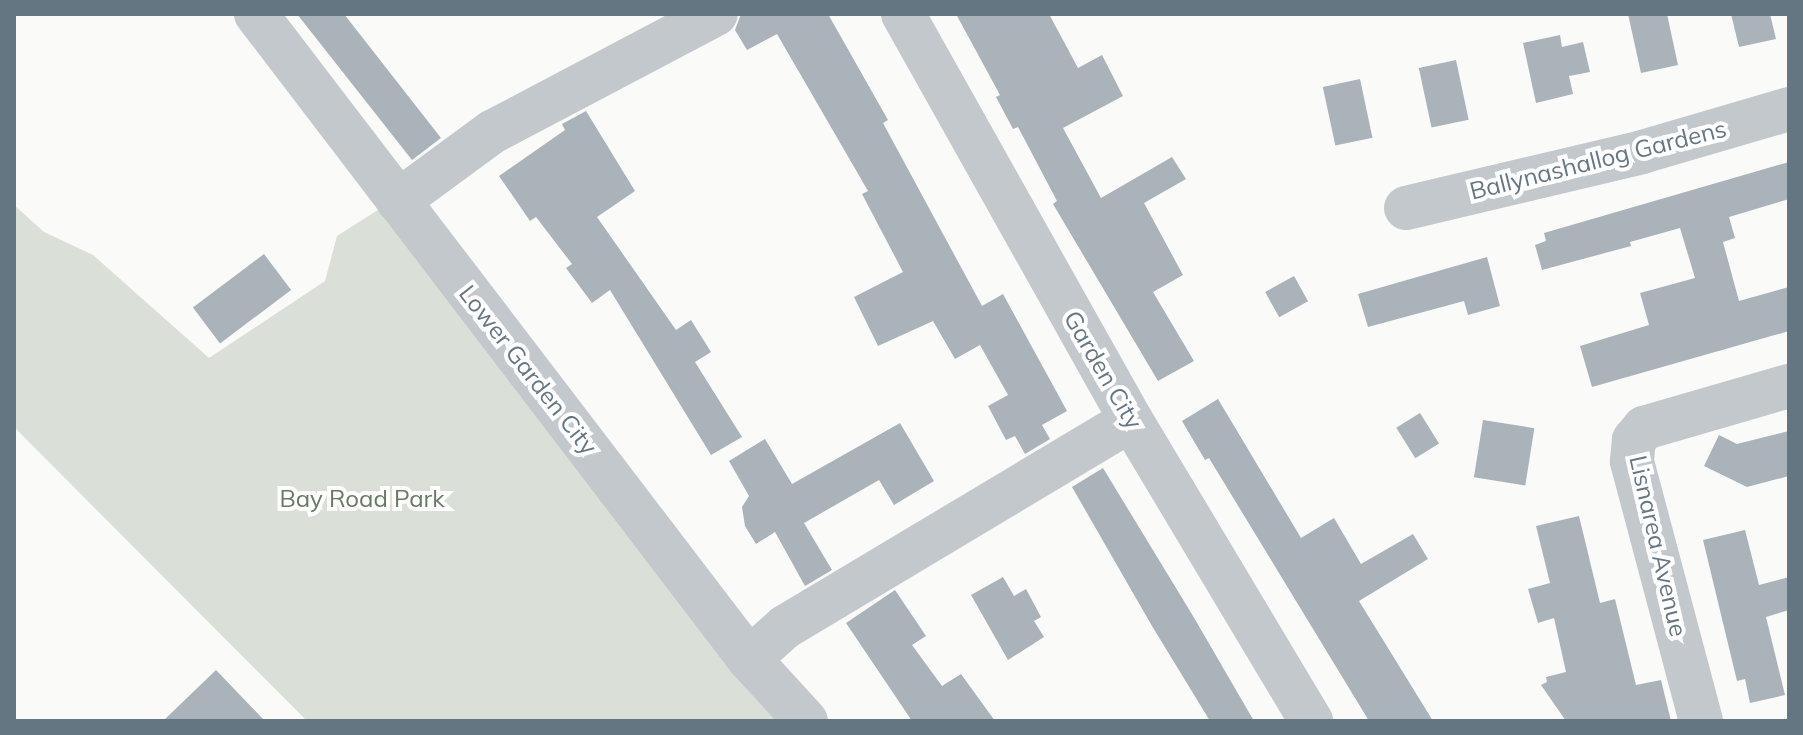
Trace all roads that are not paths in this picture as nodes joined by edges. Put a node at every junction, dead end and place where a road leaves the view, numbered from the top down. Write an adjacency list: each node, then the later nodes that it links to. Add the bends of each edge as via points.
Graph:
1 (256, 14): 5 (street, Lower Garden City)
2 (716, 14): 5 (street, via 492,132)
3 (903, 14): 8 (street, Garden City)
4 (1789, 109): 6 (street, Ballynashallog Gardens, via 1642,152)
5 (398, 201): 9 (street, Lower Garden City)
6 (1406, 208)
7 (1789, 386): 12 (street, Lisnarea Avenue, via 1644,428 1634,440 1632,461)
8 (1131, 420): 9 (street, via 785,627); 11 (street, Garden City)
9 (749, 659): 10 (street, Lower Garden City)
10 (806, 721)
11 (1311, 721)
12 (1701, 721)

